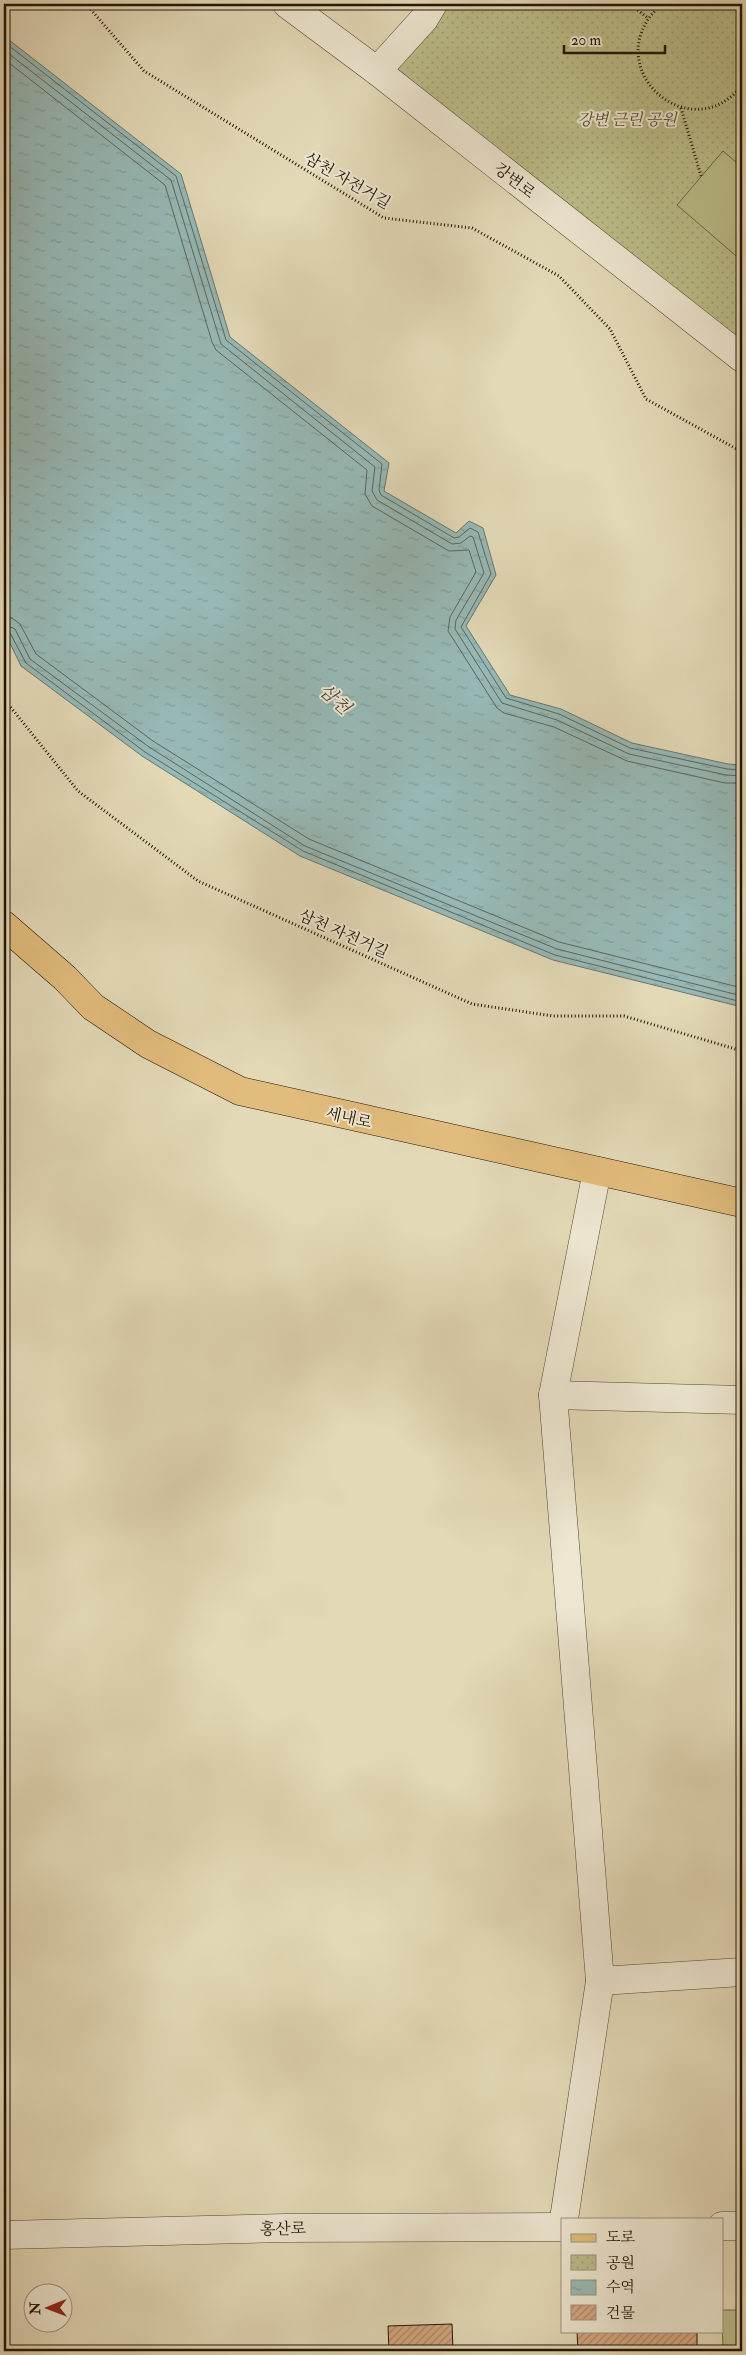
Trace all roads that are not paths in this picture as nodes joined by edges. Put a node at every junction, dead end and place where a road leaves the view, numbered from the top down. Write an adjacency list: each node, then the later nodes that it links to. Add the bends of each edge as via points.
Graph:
1 (287, 4): 3 (street, 강변로)
2 (433, 4): 3 (street, via 424,19)
3 (377, 71): 4 (street, 강변로)
4 (742, 358)
5 (4, 925): 6 (main road, 세내로, via 65,978 93,1008 148,1044 240,1091)
6 (597, 1171): 7 (main road, 세내로); 8 (street)
7 (742, 1204)
8 (553, 1396): 9 (street); 11 (street)
9 (742, 1400)
10 (742, 1972): 11 (street)
11 (600, 1981): 12 (street)
12 (564, 2218)
13 (724, 2226): 14 (street)
14 (742, 2226)
15 (561, 2227): 16 (street, 홍산로, via 284,2228)
16 (4, 2235)

